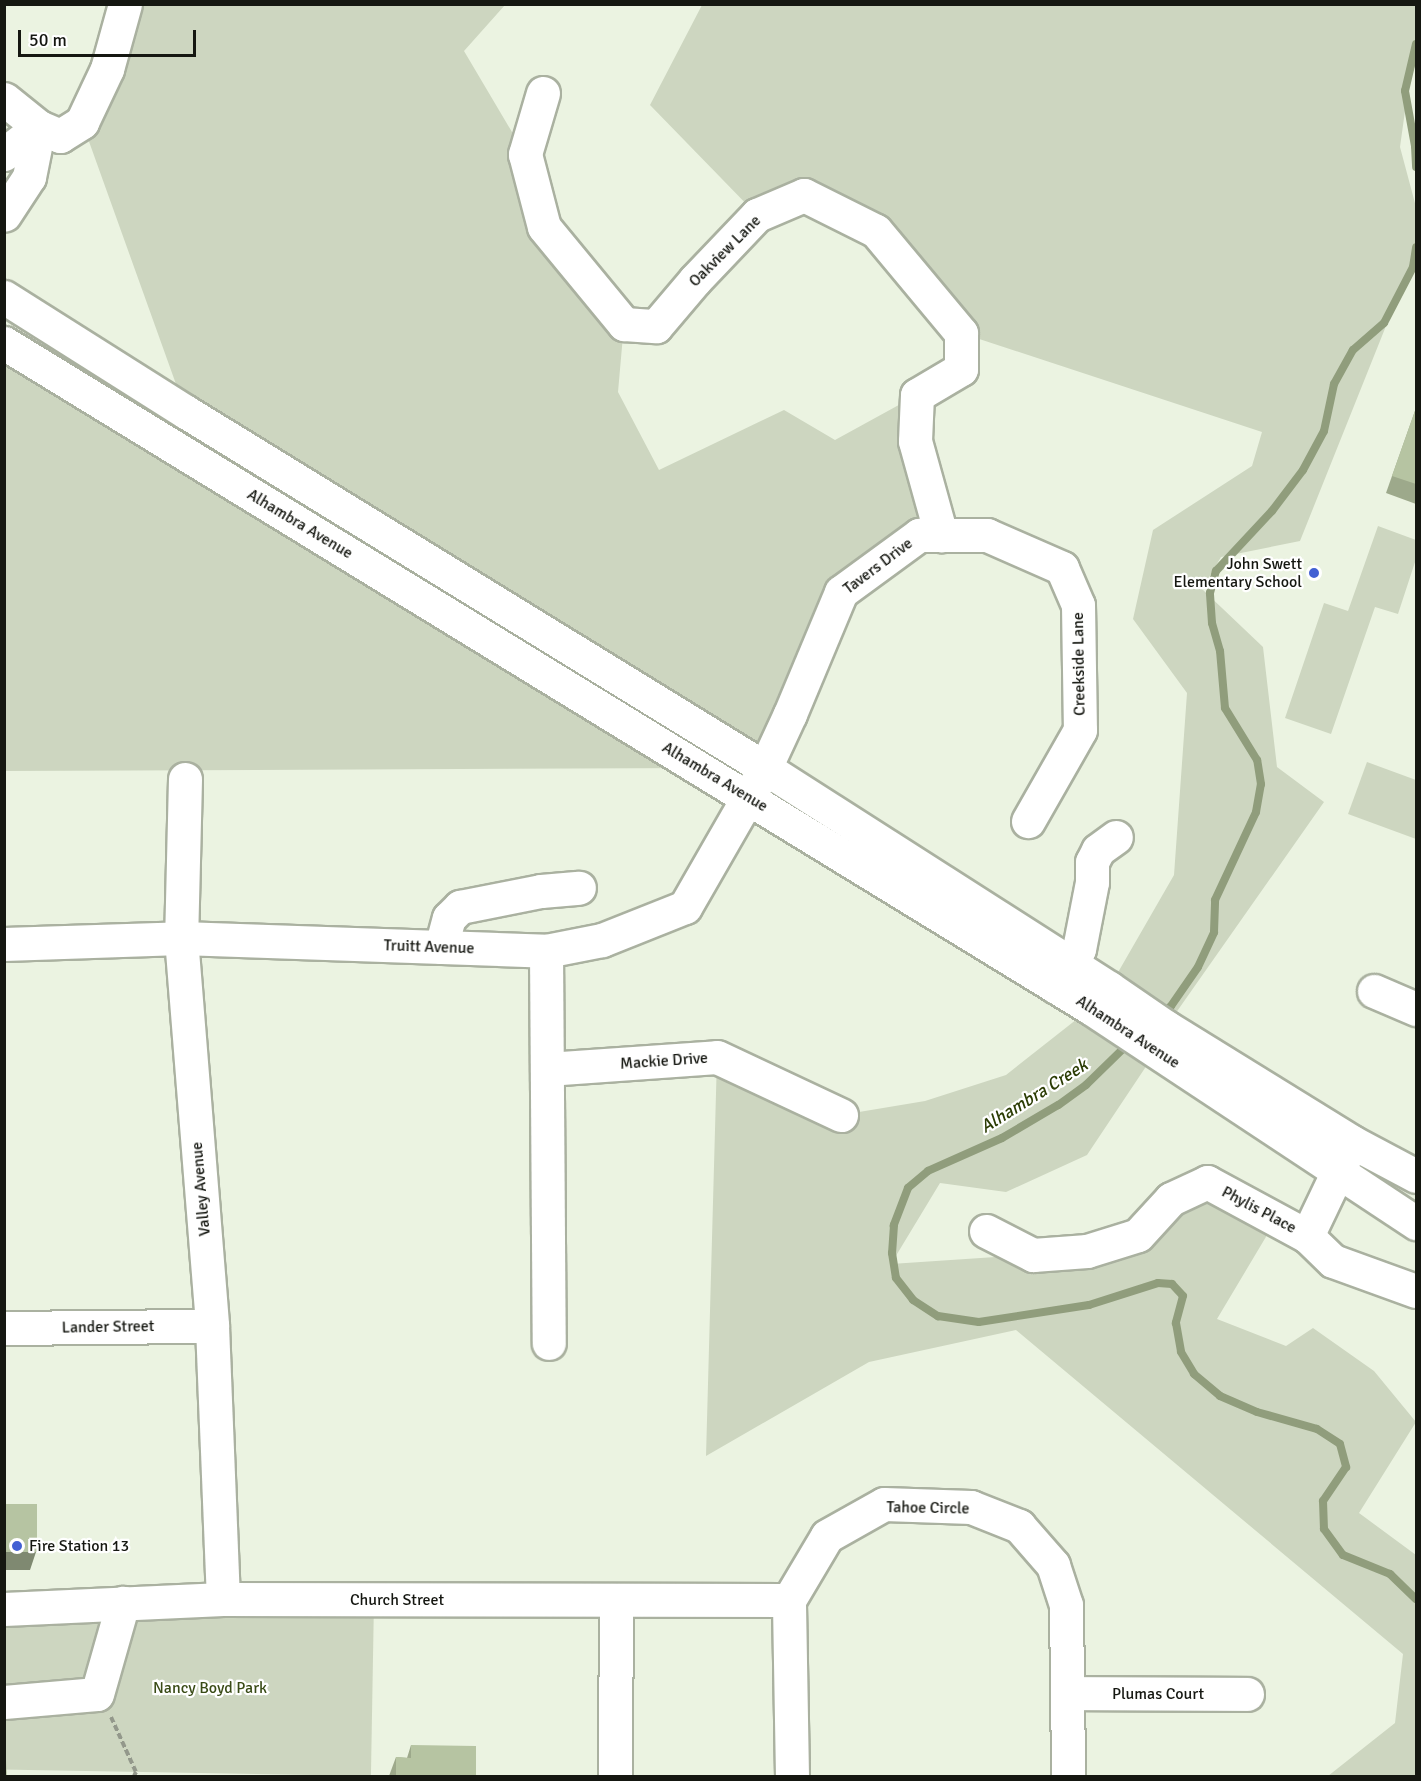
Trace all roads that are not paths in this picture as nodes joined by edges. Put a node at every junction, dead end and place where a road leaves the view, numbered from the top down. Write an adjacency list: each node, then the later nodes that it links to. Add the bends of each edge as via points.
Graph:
1 (125, 4): 4 (street, via 107,69 82,122 60,136)
2 (543, 93): 9 (street, Oakview Lane, via 525,154 544,227 624,324 656,326 757,215 804,195 876,231 961,333 961,369 917,395 915,441)
3 (4, 99): 4 (street)
4 (39, 127): 5 (street); 6 (street, via 30,177)
5 (4, 154)
6 (4, 215)
7 (4, 297): 11 (street, Alhambra Avenue)
8 (4, 343): 13 (street, Alhambra Avenue)
9 (941, 535): 10 (street, Tavers Drive, via 987,535); 11 (street, Tavers Drive, via 919,535 840,592)
10 (1062, 568): 14 (street, Creekside Lane, via 1078,605 1080,730)
11 (765, 768): 13 (street, Truitt Avenue); 21 (street, Alhambra Avenue)
12 (184, 779): 17 (street, Valley Avenue)
13 (748, 797): 20 (street, Truitt Avenue, via 685,906 602,940); 21 (street, Alhambra Avenue)
14 (1028, 821)
15 (1116, 837): 21 (street, via 1098,850 1092,862 1079,949)
16 (579, 888): 19 (street, via 541,891 460,907 449,918)
17 (181, 938): 18 (street, Truitt Avenue); 19 (street, Truitt Avenue); 34 (street, Valley Avenue)
18 (4, 944)
19 (441, 947): 20 (street, Truitt Avenue)
20 (546, 951): 25 (street)
21 (1064, 975): 24 (street, Alhambra Avenue)
22 (1374, 991): 23 (street)
23 (1416, 1009)
24 (1161, 1038): 27 (street, Alhambra Avenue); 28 (street, Alhambra Avenue)
25 (547, 1069): 26 (street, Mackie Drive, via 717,1057); 36 (street)
26 (841, 1115)
27 (1352, 1142): 28 (street); 29 (street, Alhambra Avenue)
28 (1337, 1173): 30 (street, Alhambra Avenue); 32 (street)
29 (1416, 1176)
30 (1416, 1223)
31 (986, 1231): 32 (street, Phylis Place, via 1033,1255 1087,1251 1138,1235 1172,1199 1207,1182)
32 (1307, 1236): 33 (street, via 1334,1261)
33 (1416, 1291)
34 (212, 1326): 35 (street, Lander Street); 37 (street, Valley Avenue)
35 (4, 1328)
36 (549, 1343)
37 (223, 1599): 38 (street, Church Street); 40 (street, Church Street)
38 (616, 1600): 39 (street, Church Street); 45 (street)
39 (789, 1600): 42 (street, Tahoe Circle, via 827,1536 884,1504 971,1507 1019,1526 1053,1565 1066,1605); 46 (street)
40 (123, 1604): 41 (street, Church Street); 44 (street, via 97,1694)
41 (4, 1609)
42 (1068, 1693): 43 (street, Plumas Court); 47 (street, Tahoe Circle)
43 (1247, 1694)
44 (4, 1702)
45 (615, 1776)
46 (792, 1776)
47 (1068, 1776)

